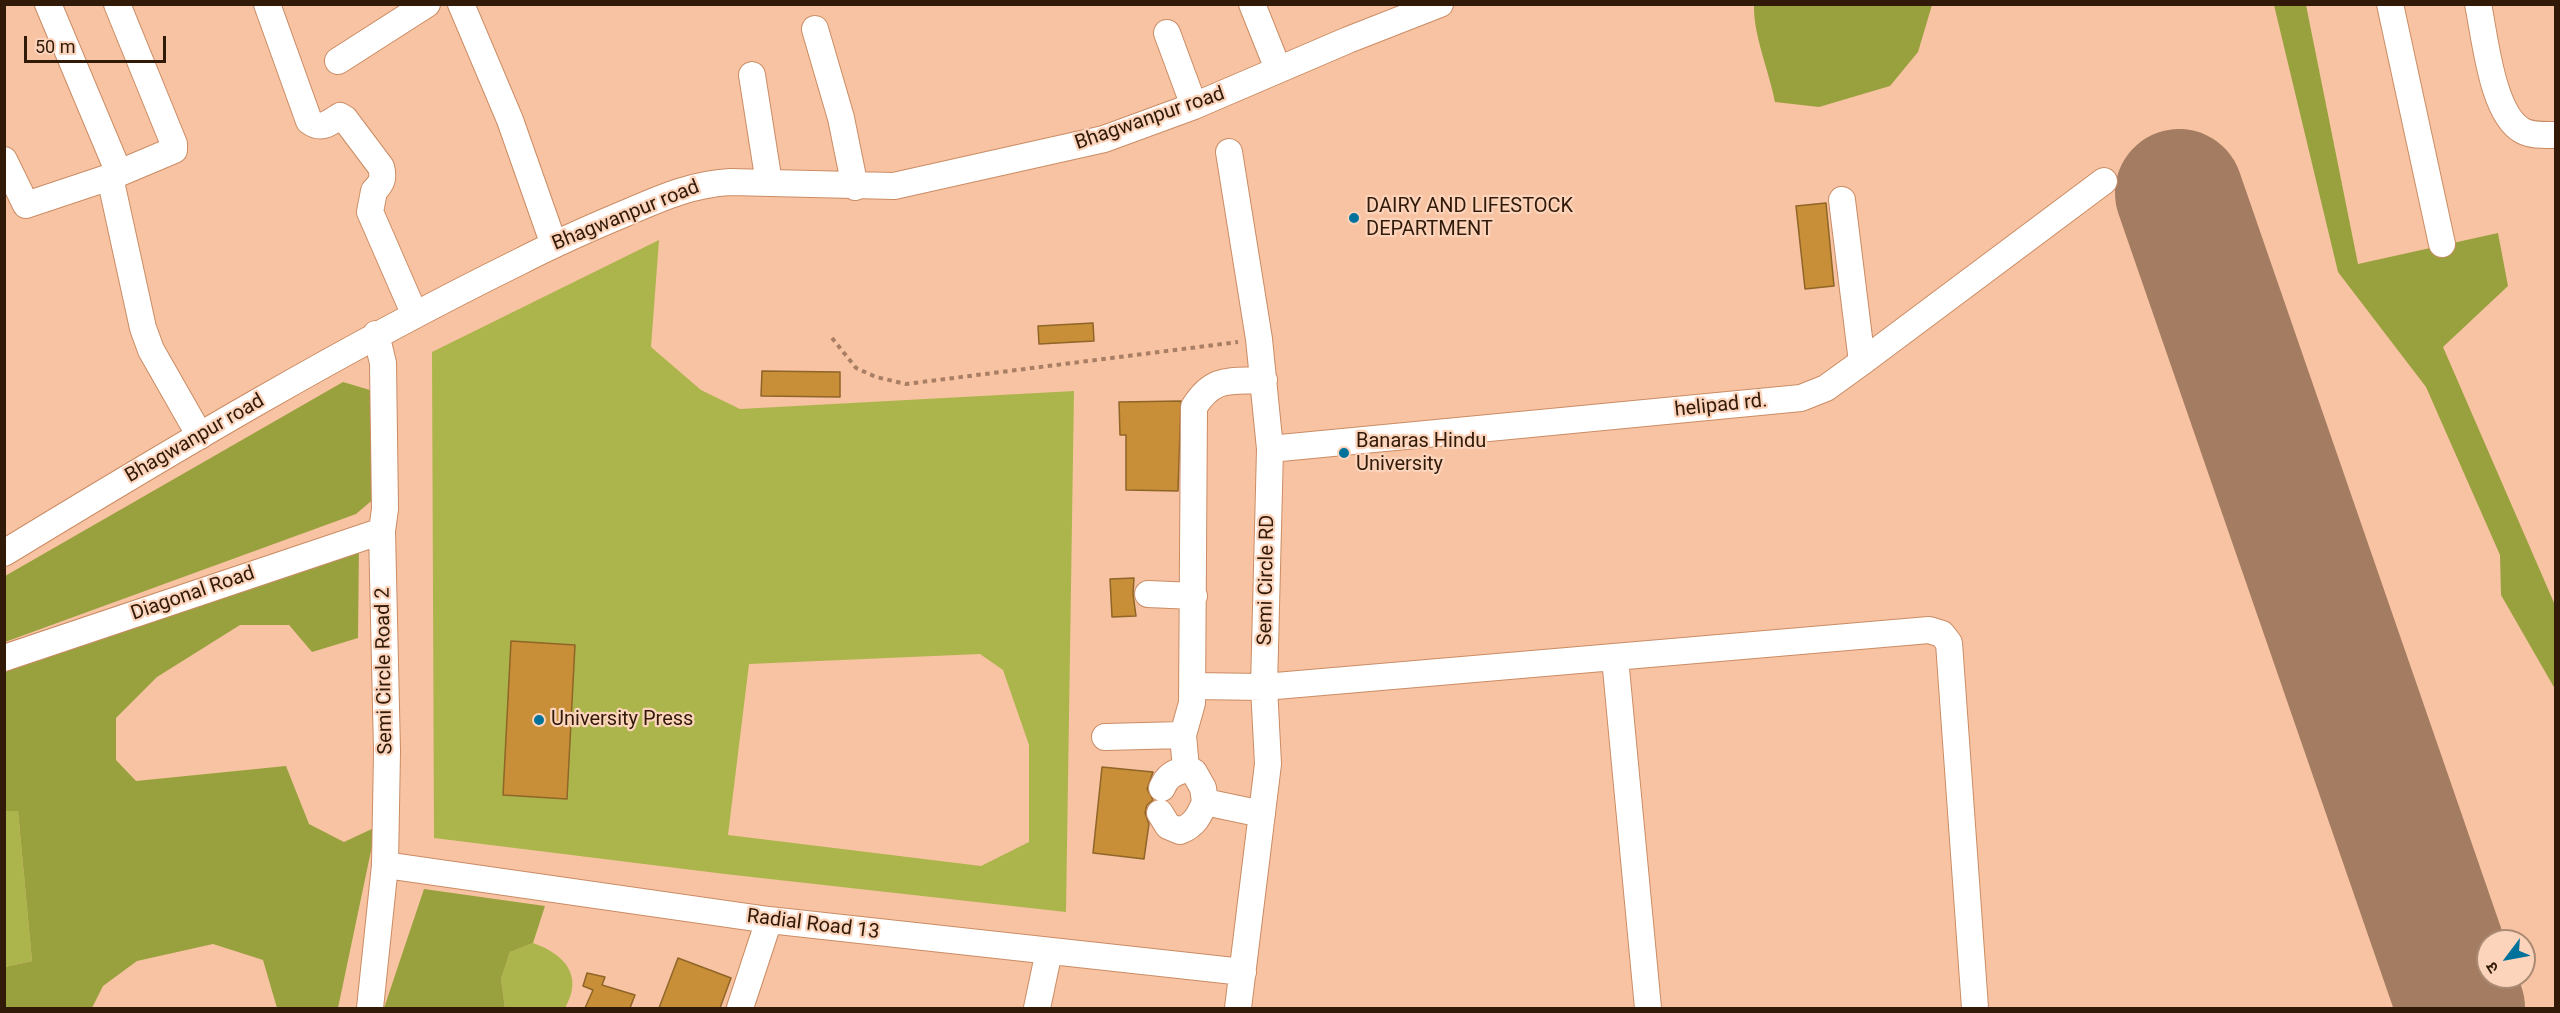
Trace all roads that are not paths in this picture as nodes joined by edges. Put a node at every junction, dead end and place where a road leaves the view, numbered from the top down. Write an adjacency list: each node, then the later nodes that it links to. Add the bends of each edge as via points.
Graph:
1 (48, 4): 19 (street)
2 (117, 4): 19 (street, via 174,150)
3 (267, 4): 27 (street, via 309,121 323,126 340,116 345,119 381,167 384,177 374,191 370,212)
4 (427, 4): 12 (street)
5 (1252, 4): 13 (street)
6 (2390, 4): 25 (street)
7 (2478, 4): 16 (street, via 2497,94 2507,115 2522,130 2541,136)
8 (464, 7): 26 (street, via 510,120)
9 (1424, 8): 13 (street, Bhagwanpur road)
10 (815, 29): 22 (street, via 841,118)
11 (1167, 33): 15 (street)
12 (338, 61)
13 (1278, 69): 15 (street, Bhagwanpur road)
14 (752, 75): 21 (street)
15 (1194, 106): 22 (street, Bhagwanpur road, via 1104,139 894,186)
16 (2556, 135)
17 (1229, 152): 30 (street, Semi Circle RD)
18 (4, 160): 24 (street)
19 (114, 175): 24 (street); 31 (street, via 143,328 151,350)
20 (2104, 181): 29 (street, helipad rd.)
21 (769, 183): 22 (street, Bhagwanpur road); 26 (street, Bhagwanpur road, via 706,183 681,190)
22 (855, 187)
23 (1842, 200): 29 (street)
24 (15, 209)
25 (2442, 244)
26 (554, 245): 27 (street, Bhagwanpur road)
27 (414, 313): 28 (street, Bhagwanpur road)
28 (376, 334): 31 (street, Bhagwanpur road); 33 (street, Semi Circle Road 2, via 383,363)
29 (1862, 362): 32 (street, helipad rd., via 1826,388 1801,398)
30 (1264, 380): 32 (street, Semi Circle RD); 36 (street, via 1217,382 1194,407)
31 (200, 436): 34 (street, Bhagwanpur road)
32 (1270, 449): 40 (street, Semi Circle RD)
33 (382, 531): 37 (street, Diagonal Road); 46 (street, Semi Circle Road 2, via 387,751)
34 (6, 547)
35 (1148, 594): 36 (street)
36 (1194, 596): 39 (street)
37 (4, 658)
38 (1615, 658): 40 (street); 54 (street); 55 (street, via 1929,630 1942,634 1949,643)
39 (1192, 686): 40 (street); 41 (street, via 1189,720)
40 (1264, 687): 45 (street, Semi Circle RD, via 1268,764)
41 (1183, 735): 42 (street); 43 (street)
42 (1105, 737)
43 (1186, 769): 44 (street, via 1194,772); 44 (street, via 1166,778 1161,800 1168,826 1180,831 1190,827)
44 (1205, 802): 45 (street)
45 (1262, 814): 49 (street, Semi Circle RD)
46 (385, 865): 47 (street, Radial Road 13); 50 (street, Semi Circle Road 2)
47 (769, 921): 48 (street, Radial Road 13); 51 (street)
48 (1049, 951): 49 (street, Radial Road 13); 52 (street)
49 (1243, 972): 53 (street, Semi Circle RD)
50 (370, 1008)
51 (740, 1008)
52 (1037, 1008)
53 (1238, 1008)
54 (1648, 1008)
55 (1975, 1008)

